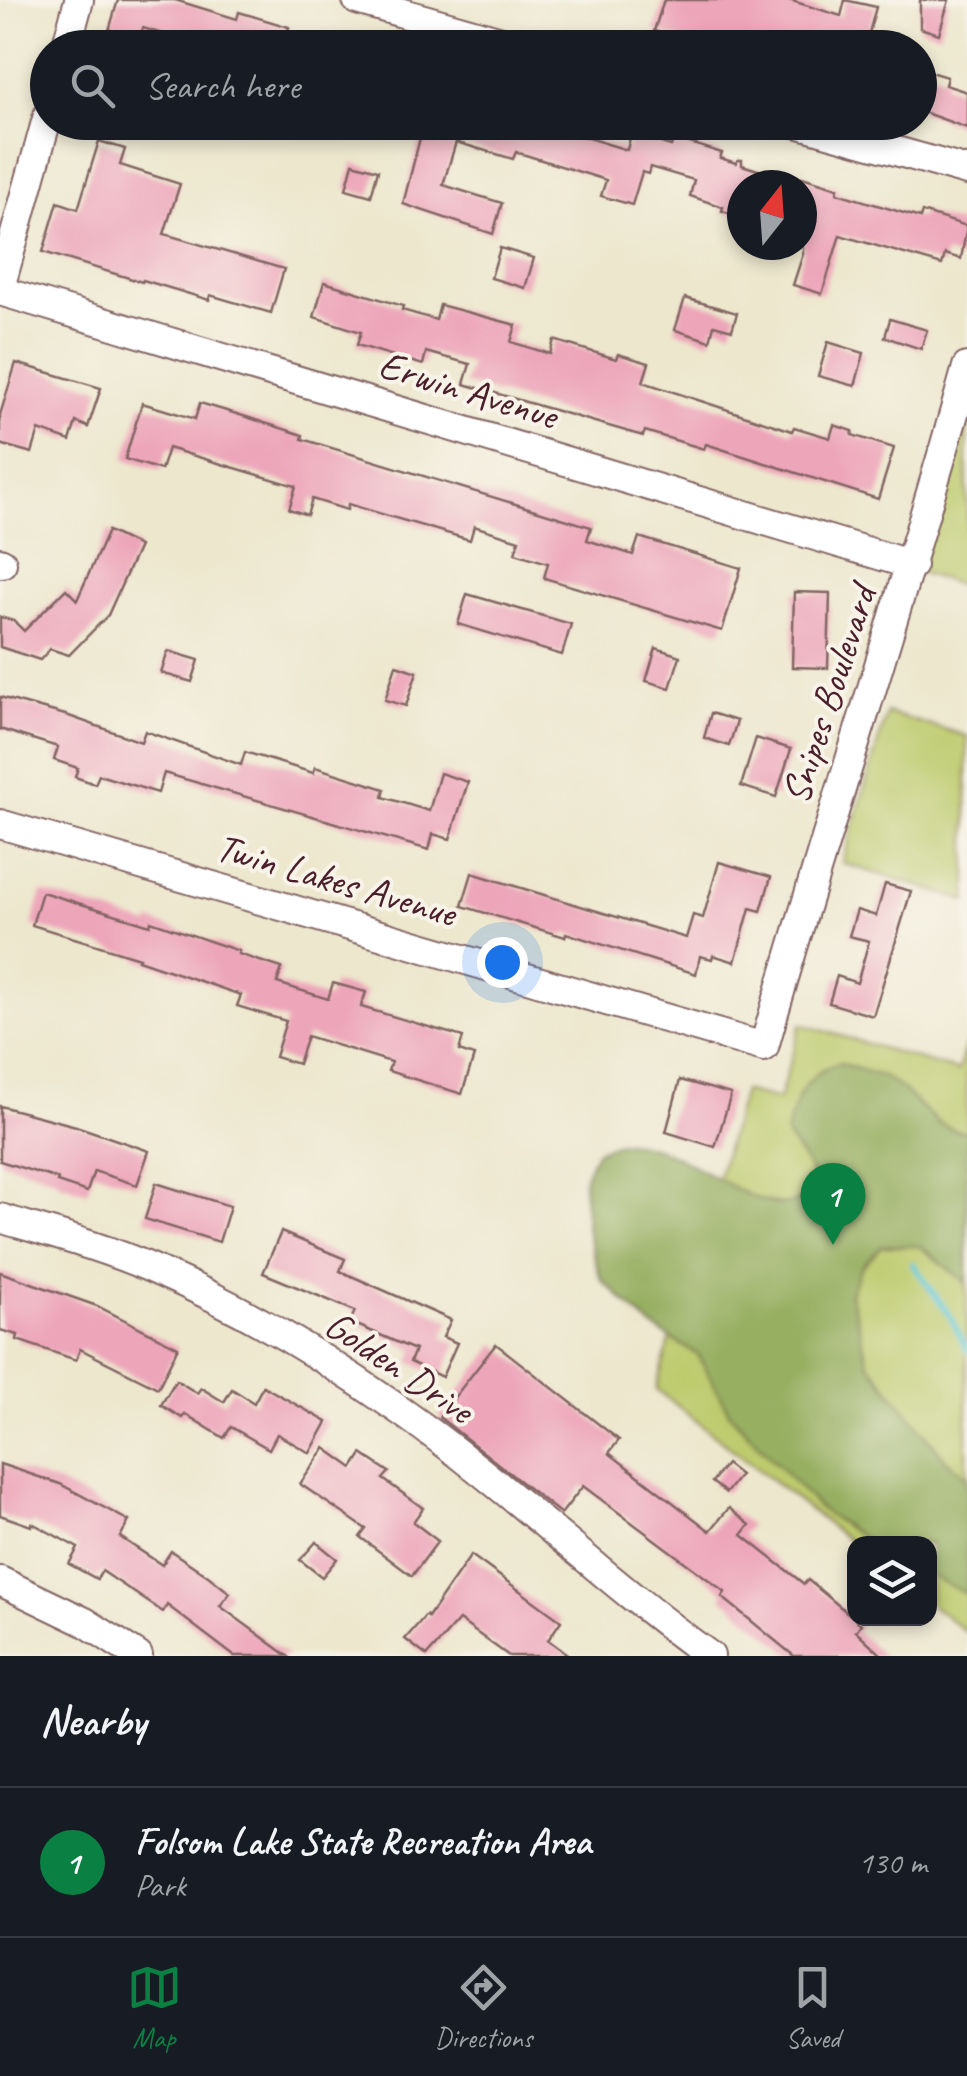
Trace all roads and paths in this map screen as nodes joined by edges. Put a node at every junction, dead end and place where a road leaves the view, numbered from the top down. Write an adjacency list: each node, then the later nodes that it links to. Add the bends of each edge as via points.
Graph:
1 (79, 0): 3 (street)
2 (357, 0): 4 (street)
3 (71, 30)
4 (463, 30)
5 (41, 140): 8 (street)
6 (856, 140): 7 (street)
7 (967, 172)
8 (0, 290): 10 (street, Erwin Avenue)
9 (967, 368): 10 (street, Snipes Boulevard)
10 (912, 565): 12 (street, Snipes Boulevard)
11 (0, 824): 12 (street, Twin Lakes Avenue)
12 (764, 1047)
13 (0, 1218): 16 (street, Golden Drive, via 149,1267 339,1369 471,1464)
14 (0, 1580): 15 (street)
15 (138, 1656)
16 (710, 1656)

